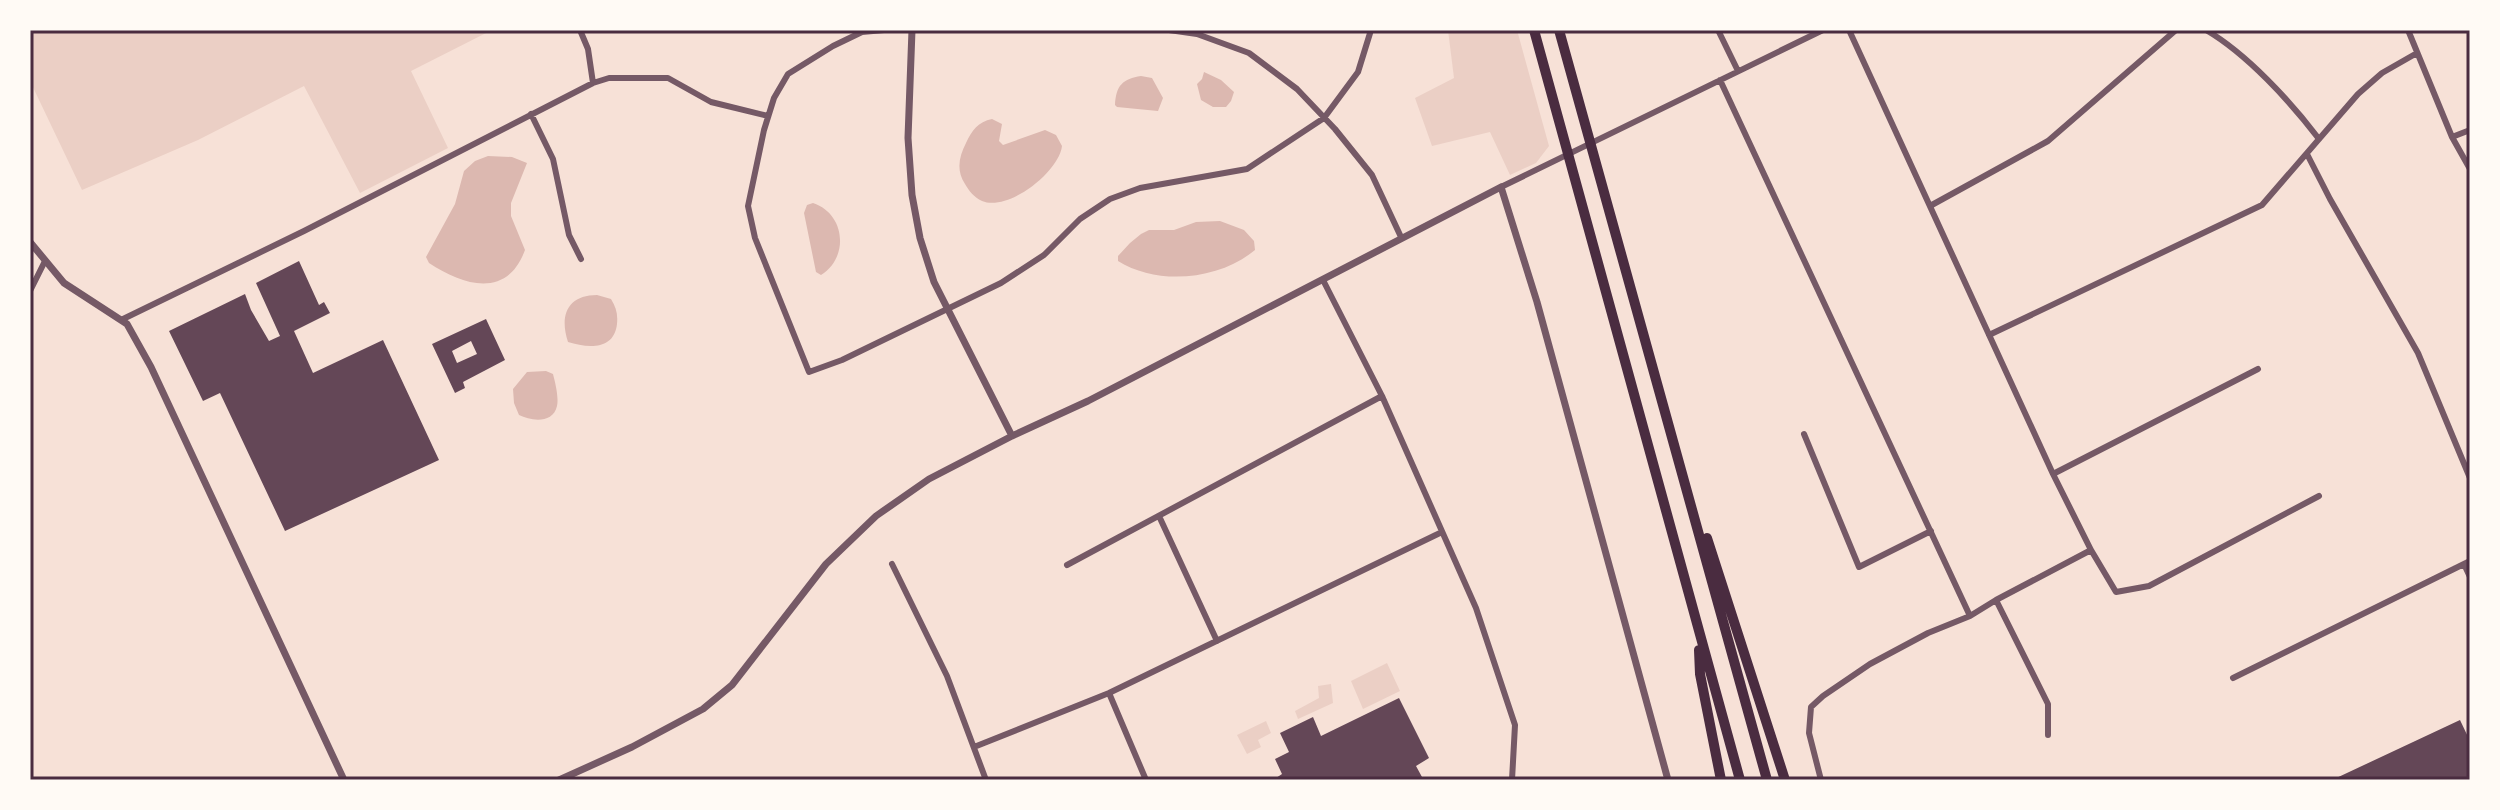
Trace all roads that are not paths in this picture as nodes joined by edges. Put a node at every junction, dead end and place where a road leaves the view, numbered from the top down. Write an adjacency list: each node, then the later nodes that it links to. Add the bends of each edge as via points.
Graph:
1 (580, 30): 17 (street)
2 (884, 30): 19 (street, via 862,32 788,74)
3 (912, 30): 34 (street, via 912,195 929,267)
4 (1169, 30): 20 (street, via 1249,53 1297,89)
5 (1371, 30): 20 (street, via 1358,72)
6 (1534, 30): 55 (highway)
7 (1559, 30): 37 (highway)
8 (1718, 30): 15 (street)
9 (1823, 30): 15 (street)
10 (1849, 30): 27 (street)
11 (2176, 30): 27 (street, via 2048,141)
12 (2206, 30): 23 (street, via 2227,42)
13 (2408, 30): 14 (street)
14 (2417, 53): 22 (street); 23 (street, via 2358,94)
15 (1738, 71): 16 (street)
16 (1720, 80): 26 (street); 46 (street)
17 (593, 83): 18 (street); 19 (street, via 668,78 711,102)
18 (531, 114): 30 (street, via 553,159 569,235); 35 (street)
19 (768, 116): 34 (street, via 748,206 755,238 809,372)
20 (1324, 118): 28 (street, via 1372,175); 34 (street, via 1247,169 1140,188 1110,199 1080,219 1044,255)
21 (2470, 130): 22 (street)
22 (2452, 137): 25 (street)
23 (2319, 139): 24 (street)
24 (2307, 154): 36 (street, via 2262,205); 43 (street, via 2418,353)
25 (2470, 169)
26 (1501, 187): 28 (street); 66 (street)
27 (1930, 206): 36 (street)
28 (1401, 237): 32 (street)
29 (30, 242): 31 (street)
30 (581, 259)
31 (45, 261): 33 (street); 35 (street, via 64,283)
32 (1323, 280): 39 (street); 41 (street)
33 (30, 291)
34 (949, 308): 41 (street)
35 (121, 320): 61 (street, via 151,367)
36 (1989, 335): 42 (street)
37 (1645, 341): 69 (highway); 70 (highway)
38 (2258, 369): 42 (street)
39 (1382, 396): 45 (street); 47 (street)
40 (1804, 434): 46 (street, via 1859,567)
41 (1012, 436): 62 (street, via 929,479 876,516 826,564 732,685 703,709)
42 (2053, 474): 48 (street)
43 (2470, 478)
44 (2319, 496): 48 (street, via 2149,586 2116,592)
45 (1159, 516): 51 (street); 56 (street)
46 (1931, 531): 54 (street)
47 (1442, 532): 56 (street); 65 (street, via 1476,608 1515,725)
48 (2091, 550): 53 (street)
49 (2467, 562): 52 (street); 57 (street)
50 (892, 564): 60 (street, via 947,676)
51 (1067, 565)
52 (2470, 577)
53 (1996, 600): 54 (street); 59 (street, via 2048,704)
54 (1970, 616): 71 (street, via 1870,664 1811,707 1809,733)
55 (1698, 628): 67 (highway, via 1700,674); 68 (highway)
56 (1217, 641): 58 (street)
57 (2233, 678)
58 (1109, 693): 60 (street); 64 (street)
59 (2048, 735)
60 (974, 747): 63 (street)
61 (344, 780)
62 (559, 780)
63 (986, 780)
64 (1146, 780)
65 (1512, 780)
66 (1668, 780)
67 (1721, 780)
68 (1740, 780)
69 (1767, 780)
70 (1785, 780)
71 (1821, 780)

